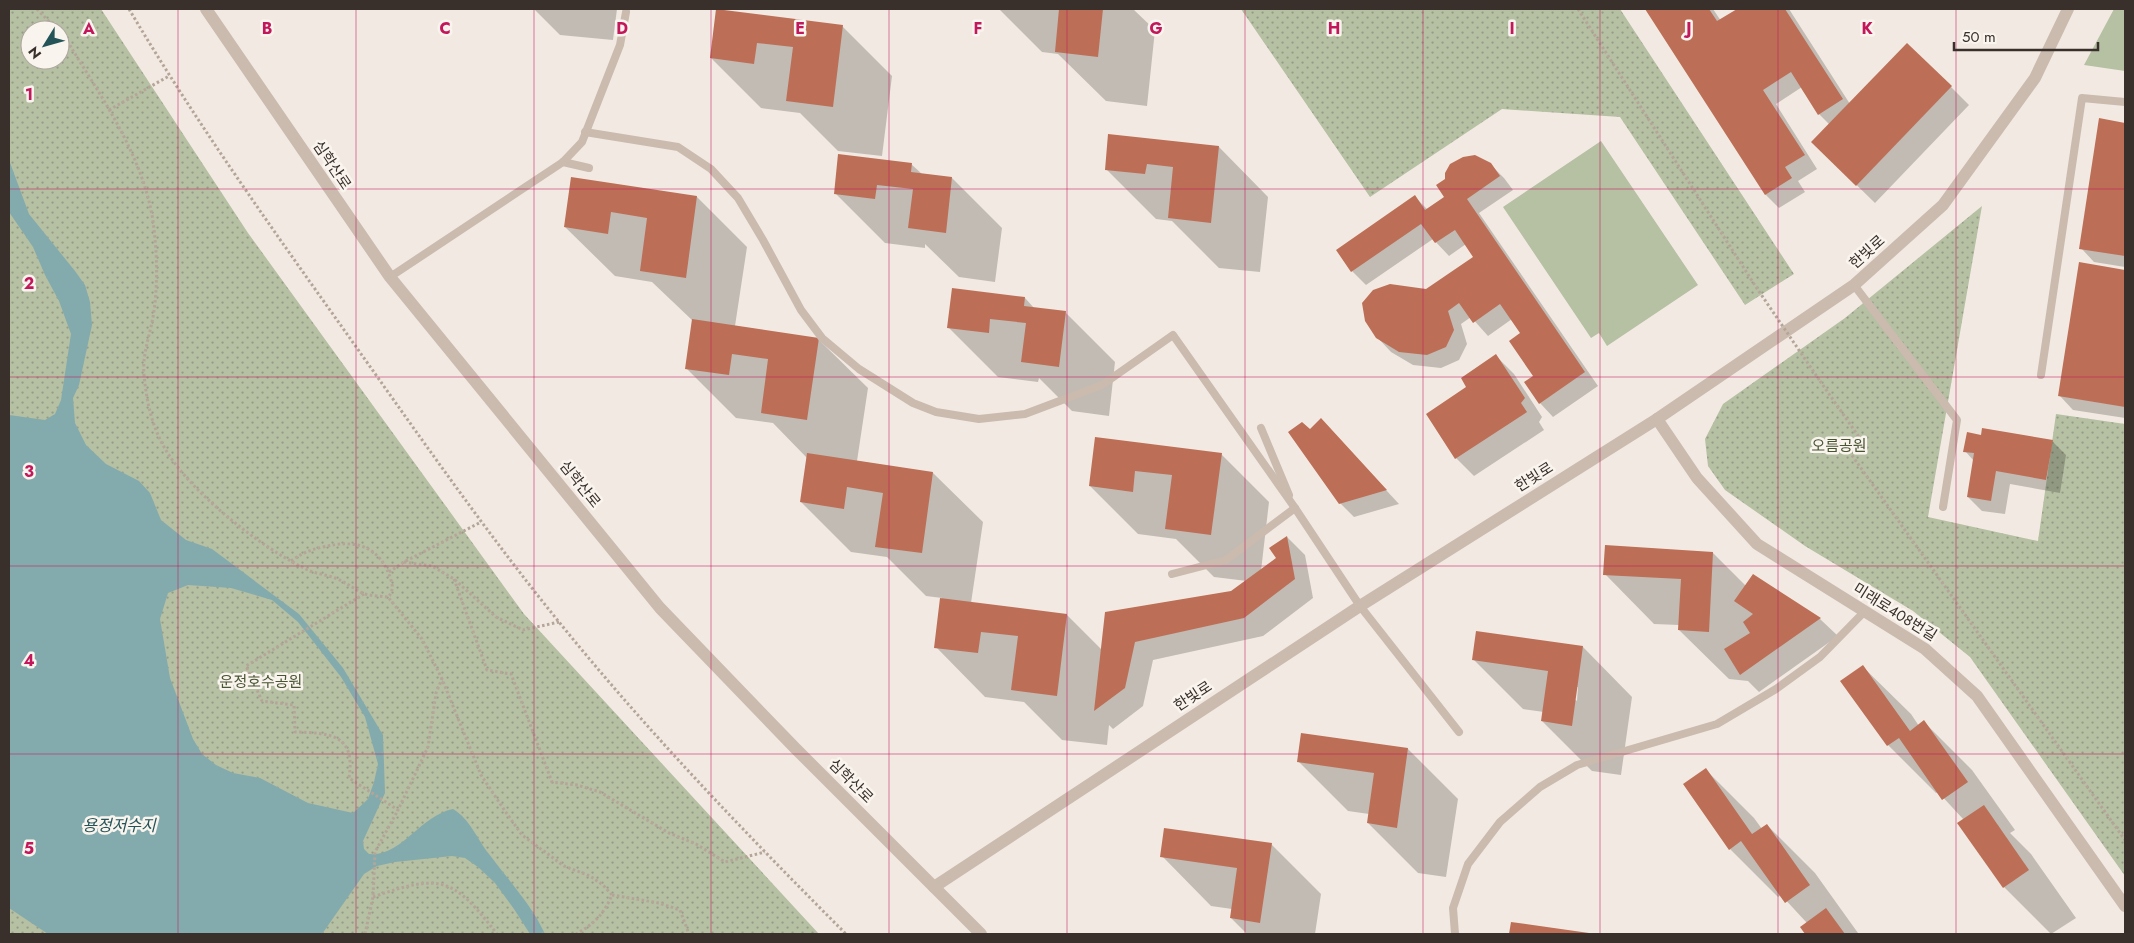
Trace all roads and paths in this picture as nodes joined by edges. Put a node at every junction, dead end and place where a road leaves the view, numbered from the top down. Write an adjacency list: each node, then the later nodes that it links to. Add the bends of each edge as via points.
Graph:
1 (37, 9): 7 (path)
2 (130, 9): 9 (path)
3 (206, 9): 15 (street, 심학산로)
4 (1578, 9): 36 (path, bridge, via 1756,288 1859,437 1846,447)
5 (2068, 9): 16 (street, 한빛로, via 2035,78 1943,205)
6 (626, 12): 12 (lane, via 620,45)
7 (47, 20)
8 (70, 46): 11 (path)
9 (169, 76): 11 (path); 22 (path, via 249,196)
10 (2125, 102): 17 (lane, via 2082,98)
11 (109, 110): 23 (path, via 134,160 152,219 157,270 144,373 159,438 174,461 223,514)
12 (585, 132): 13 (lane, via 582,142); 21 (lane, via 678,147 711,169 738,198 801,310 822,338 859,370 913,403 936,412 979,418 1025,414 1102,385 1173,335)
13 (564, 162): 14 (lane); 15 (lane)
14 (589, 168)
15 (390, 277): 38 (street, 심학산로, via 660,608)
16 (1854, 285): 18 (street, 한빛로); 20 (lane, via 1957,420)
17 (2041, 375)
18 (1657, 419): 30 (street, 한빛로); 31 (street, 미래로408번길, via 1697,478 1757,544)
19 (1261, 428): 21 (lane)
20 (1943, 507)
21 (1295, 508): 26 (lane, via 1226,560); 30 (lane)
22 (481, 522): 24 (path); 32 (path)
23 (292, 561): 25 (path, via 303,552 353,543 369,549 380,558); 28 (path, via 336,578)
24 (404, 562): 25 (path); 27 (path, via 432,566)
25 (388, 572): 29 (path, via 393,586)
26 (1172, 574)
27 (454, 579): 32 (path, via 496,617 523,630); 37 (path, via 487,670 511,674 552,782 600,792 725,862)
28 (364, 594): 29 (path); 35 (path, via 246,666 262,701 294,705 295,732 324,732 341,740 350,751 349,778)
29 (388, 598): 33 (path, via 422,639)
30 (1360, 606): 34 (lane); 38 (street, 한빛로)
31 (1865, 611): 41 (street, 미래로408번길, via 1925,649 1977,696); 48 (lane, via 1820,657 1776,689 1718,724 1577,765 1540,786 1500,822 1468,864 1453,908)
32 (559, 622): 37 (path, via 660,740)
33 (442, 679): 35 (path, via 436,693 428,747); 39 (path, via 481,775 522,835 564,866 590,876)
34 (1459, 732)
35 (398, 810): 40 (path, via 375,852)
36 (2125, 840)
37 (765, 852): 46 (path)
38 (934, 887): 47 (street, 심학산로)
39 (612, 895): 44 (path, via 596,922); 45 (path, via 680,910)
40 (373, 897): 42 (path); 43 (path, via 425,882 457,889)
41 (2125, 906)
42 (365, 934)
43 (497, 934)
44 (576, 934)
45 (689, 934)
46 (846, 934)
47 (981, 934)
48 (1455, 934)

